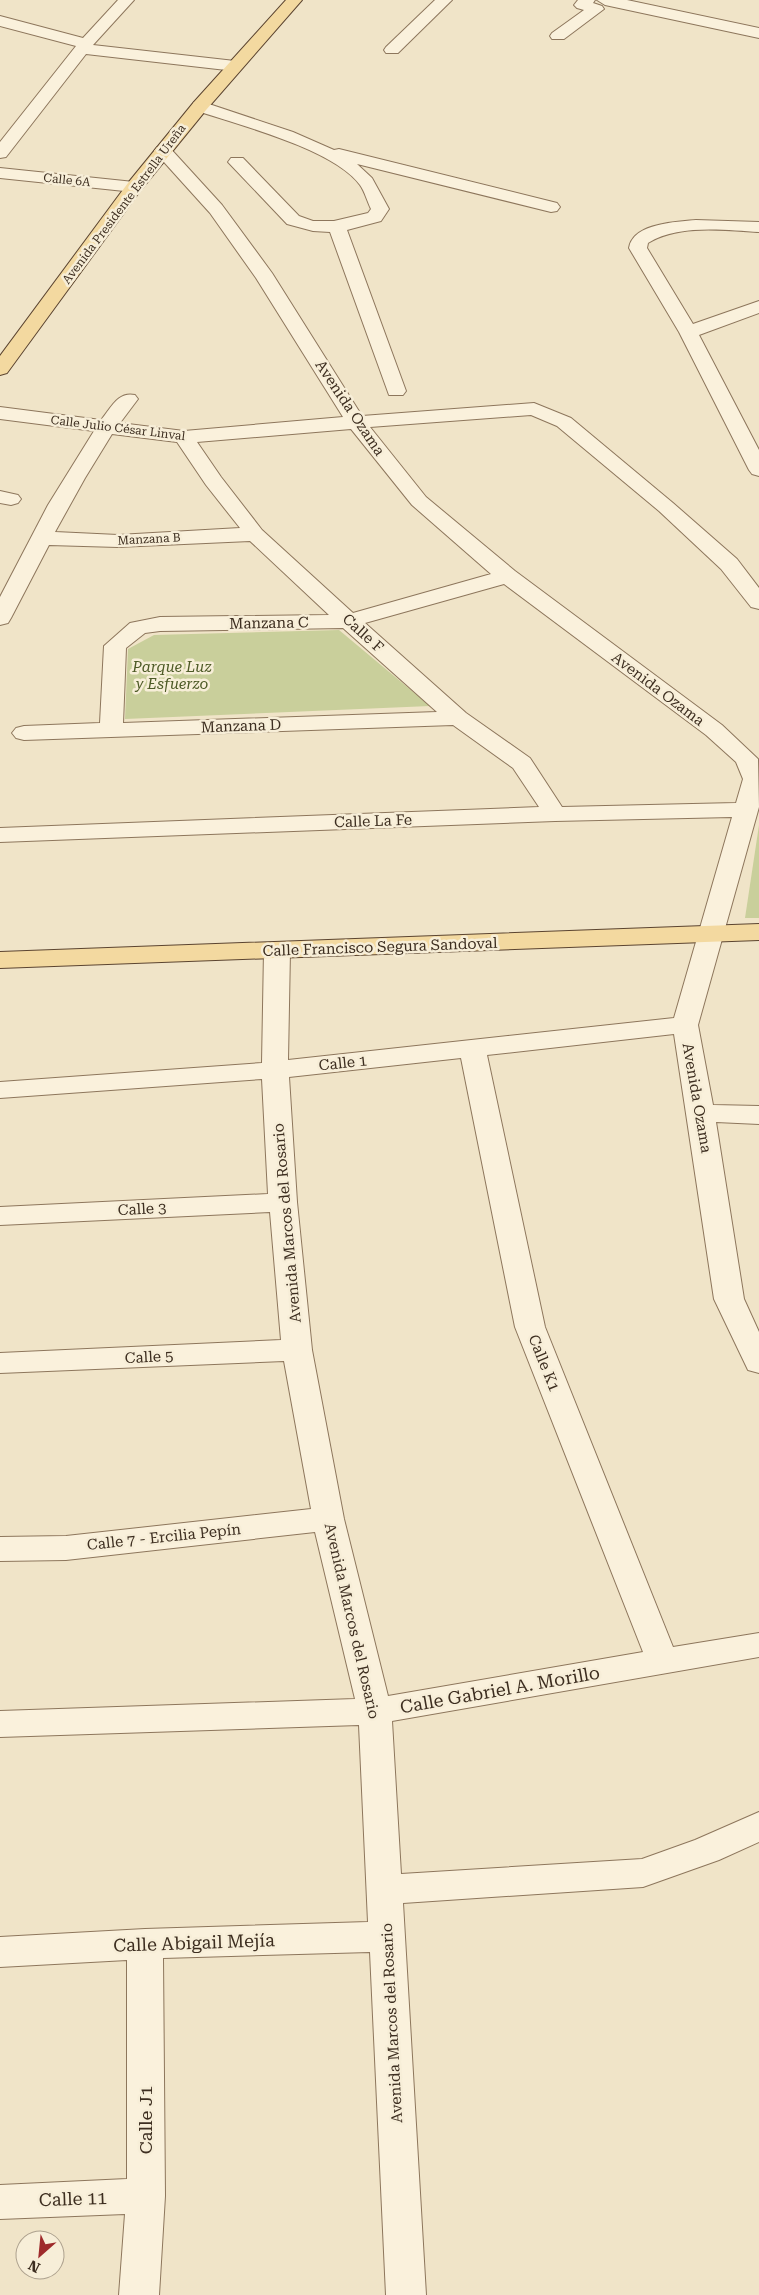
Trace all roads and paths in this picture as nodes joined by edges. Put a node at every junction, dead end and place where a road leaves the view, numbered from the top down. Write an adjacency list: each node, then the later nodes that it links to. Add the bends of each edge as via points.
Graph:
1 (126, 0): 10 (street)
2 (294, 0): 11 (main road, Avenida Presidente Estrella Ureña)
3 (444, 0): 9 (street)
4 (587, 0): 8 (street, via 582,5 596,9)
5 (605, 0): 7 (street)
6 (0, 21): 10 (street)
7 (759, 34)
8 (558, 36)
9 (392, 50)
10 (81, 51): 11 (street, via 136,66 152,56); 15 (street)
11 (235, 66): 12 (main road, Avenida Presidente Estrella Ureña)
12 (200, 106): 13 (street); 14 (main road, Avenida Presidente Estrella Ureña)
13 (315, 148): 19 (street); 21 (street, via 344,161 364,179 380,208 375,217)
14 (163, 152): 18 (main road, Avenida Presidente Estrella Ureña); 28 (street, Avenida Ozama, via 216,209 265,277)
15 (0, 153)
16 (237, 162): 21 (street, via 293,220)
17 (0, 172): 18 (street, Calle 6A)
18 (134, 187): 24 (main road, Avenida Presidente Estrella Ureña)
19 (550, 207)
20 (759, 227): 23 (street, via 676,227 645,235 639,241 638,248)
21 (337, 228): 25 (street)
22 (759, 307): 23 (street)
23 (688, 332): 31 (street)
24 (0, 369)
25 (396, 391)
26 (128, 400): 29 (street)
27 (0, 413): 29 (street, Calle Julio César Linval)
28 (356, 422): 30 (street, Calle Julio César Linval); 34 (street, Avenida Ozama, via 419,501); 35 (street, Calle Julio César Linval, via 515,408 534,409 549,415 564,422 666,507 729,564)
29 (104, 428): 30 (street, Calle Julio César Linval); 33 (street, via 70,481)
30 (184, 438): 32 (street, Calle F)
31 (759, 470)
32 (255, 534): 33 (street, Manzana B, via 118,541); 37 (street, Calle F)
33 (42, 538): 36 (street)
34 (507, 576): 37 (street, Manzana C); 41 (street, Avenida Ozama, via 714,730 746,759)
35 (759, 602)
36 (0, 618)
37 (349, 621): 38 (street, Calle F); 39 (street, Manzana C, via 160,624 138,628 115,646)
38 (458, 718): 39 (street, Manzana D); 43 (street, Calle F, via 522,763)
39 (111, 731): 40 (street, Manzana D)
40 (24, 733)
41 (757, 779): 42 (street, Avenida Ozama)
42 (745, 810): 43 (street, Calle La Fe); 46 (street, Avenida Ozama)
43 (556, 814): 44 (street, Calle La Fe)
44 (0, 835)
45 (759, 932): 46 (main road, Calle Francisco Segura Sandoval)
46 (711, 934): 47 (main road, Calle Francisco Segura Sandoval); 49 (street, Avenida Ozama)
47 (276, 951): 48 (main road, Calle Francisco Segura Sandoval); 51 (street, Avenida Marcos del Rosario)
48 (0, 960)
49 (685, 1025): 50 (street, Calle 1); 53 (street, Avenida Ozama)
50 (474, 1050): 51 (street, Calle 1); 63 (street, Calle K1, via 530,1327)
51 (276, 1070): 52 (street, Calle 1); 55 (street, Avenida Marcos del Rosario)
52 (0, 1090)
53 (701, 1114): 54 (street); 59 (street, Avenida Ozama, via 729,1299)
54 (759, 1115)
55 (283, 1202): 56 (street, Calle 3); 57 (street, Avenida Marcos del Rosario)
56 (0, 1216)
57 (297, 1350): 58 (street, Calle 5); 60 (street, Avenida Marcos del Rosario)
58 (0, 1363)
59 (759, 1363)
60 (328, 1519): 61 (street, Calle 7 - Ercilia Pepín, via 66,1548); 64 (street, Avenida Marcos del Rosario)
61 (0, 1549)
62 (759, 1645): 63 (street, Calle Gabriel A. Morillo)
63 (662, 1662): 64 (street, Calle Gabriel A. Morillo)
64 (375, 1711): 65 (street, Calle Gabriel A. Morillo); 67 (street, Avenida Marcos del Rosario)
65 (0, 1724)
66 (759, 1826): 67 (street, via 707,1850 643,1873)
67 (384, 1890): 68 (street, Avenida Marcos del Rosario)
68 (388, 1936): 69 (street, Calle Abigail Mejía); 74 (street, Avenida Marcos del Rosario)
69 (145, 1944): 70 (street, Calle Abigail Mejía); 71 (street, Calle J1)
70 (0, 1952)
71 (146, 2196): 72 (street, Calle 11); 73 (street, Calle J1)
72 (0, 2202)
73 (139, 2295)
74 (406, 2295)

